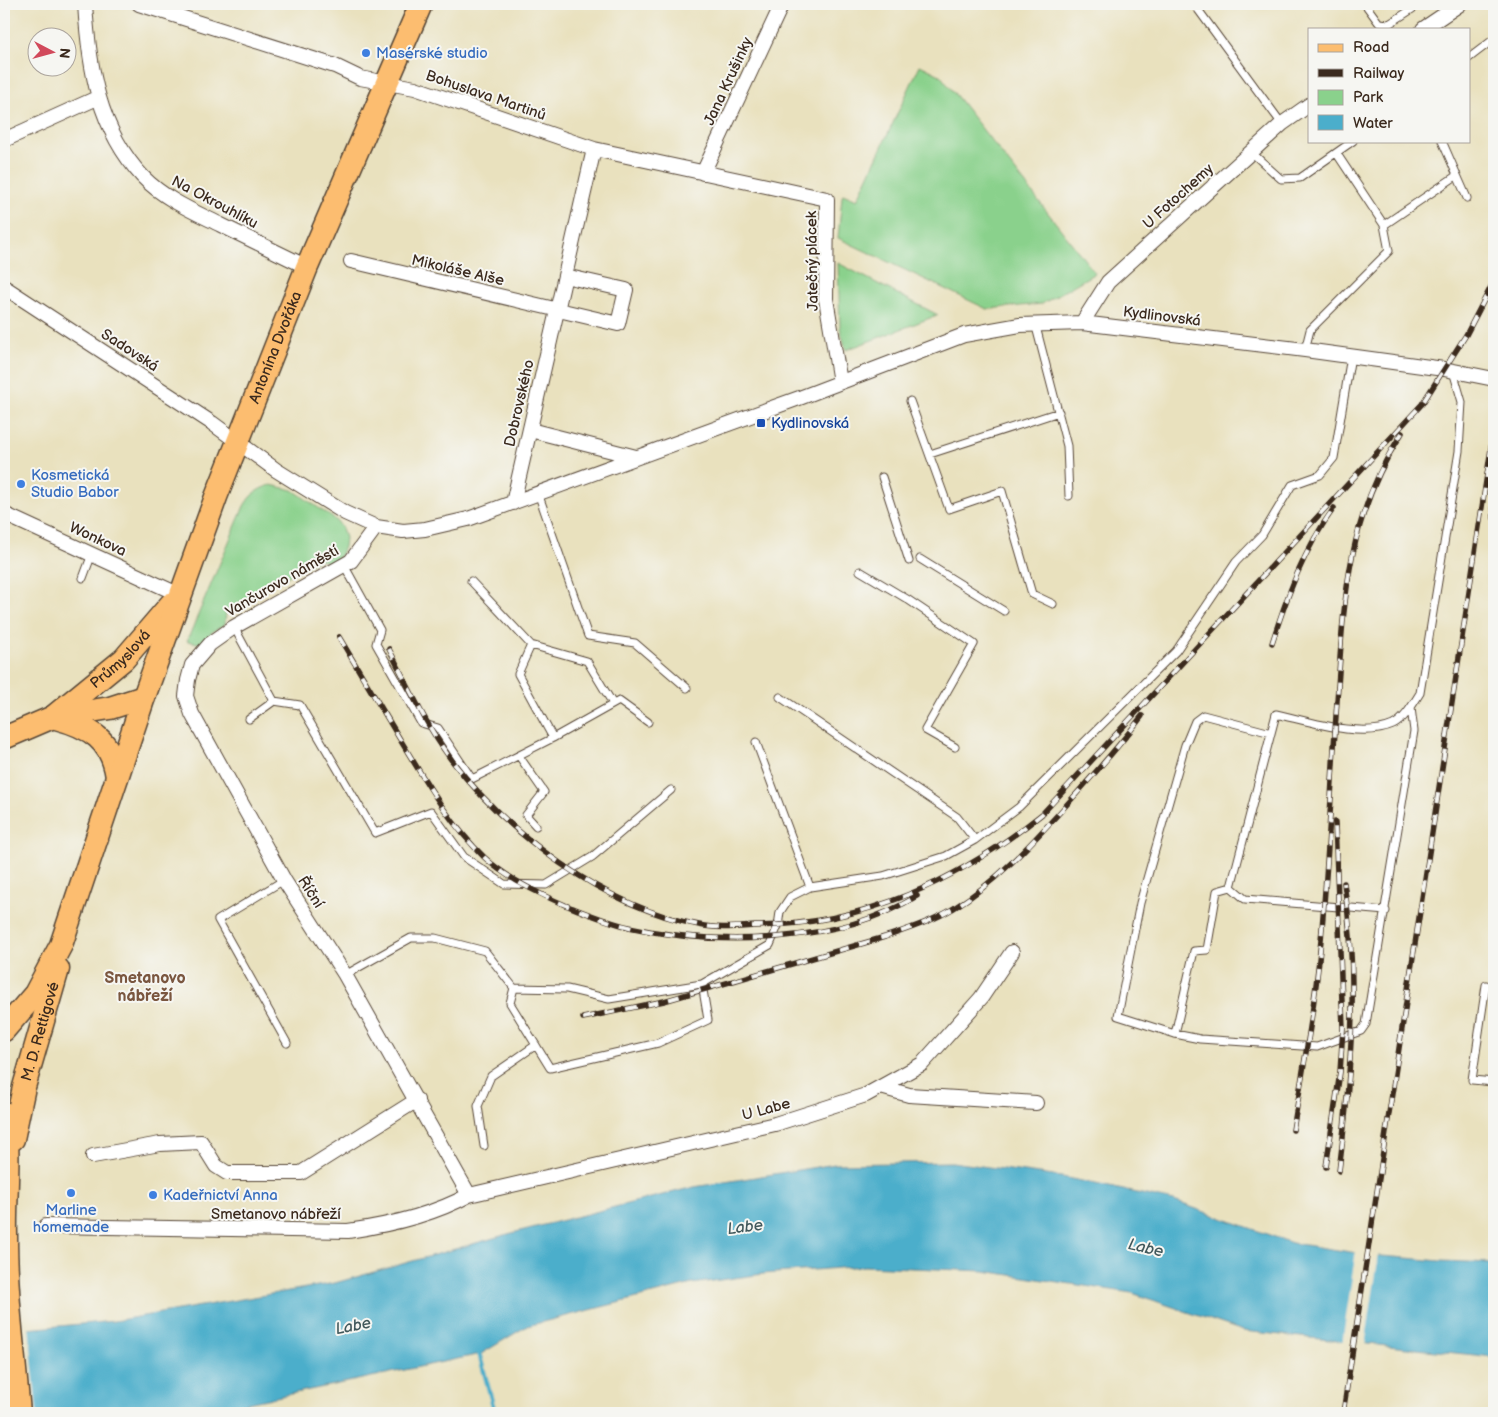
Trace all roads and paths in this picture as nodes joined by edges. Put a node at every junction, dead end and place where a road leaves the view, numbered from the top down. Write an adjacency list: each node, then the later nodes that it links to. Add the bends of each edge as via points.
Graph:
1 (85, 4): 13 (street, Na Okrouhlíku)
2 (139, 4): 12 (street, Bohuslava Martinů, via 335,66 357,78)
3 (421, 4): 12 (main road, Antonína Dvořáka)
4 (782, 4): 22 (street, Jana Krušinky)
5 (1194, 4): 15 (lane)
6 (1365, 4): 7 (lane, via 1379,23 1389,24)
7 (1420, 4)
8 (1460, 4): 9 (street)
9 (1424, 28)
10 (1494, 39): 11 (lane)
11 (1470, 57)
12 (385, 82): 19 (street, Bohuslava Martinů, via 416,88); 28 (main road, Antonína Dvořáka)
13 (97, 98): 16 (street); 28 (street, Na Okrouhlíku, via 127,157 162,193)
14 (1308, 106): 15 (street, U Fotochemy)
15 (1282, 124): 20 (street, U Fotochemy)
16 (4, 140)
17 (1352, 142): 21 (lane)
18 (1442, 142): 23 (lane)
19 (594, 149): 22 (street, Bohuslava Martinů); 29 (street, Dobrovského)
20 (1251, 152): 21 (lane, via 1282,180 1300,178); 33 (street, U Fotochemy, via 1108,282)
21 (1336, 154): 26 (lane)
22 (703, 173): 25 (street, Bohuslava Martinů)
23 (1456, 176): 24 (lane); 26 (lane)
24 (1466, 198)
25 (827, 199): 38 (street, Jatečný plácek, via 826,299)
26 (1384, 225): 34 (lane, via 1388,250 1310,330)
27 (351, 261): 31 (street, Mikoláše Alše)
28 (307, 267): 42 (main road, Antonína Dvořáka)
29 (565, 276): 31 (street, Dobrovského); 31 (street, via 626,290 624,299 618,324)
30 (4, 288): 42 (street, Sadovská)
31 (557, 310): 41 (street, Dobrovského)
32 (1035, 323): 33 (street, Kydlinovská); 38 (street, Kydlinovská, via 964,336); 40 (lane)
33 (1082, 323): 34 (street, Kydlinovská)
34 (1305, 350): 35 (street, Kydlinovská)
35 (1351, 356): 36 (street, Kydlinovská); 82 (lane, via 1334,458 1320,475 1292,484 1262,535 1236,562 1176,651 1019,807)
36 (1453, 371): 37 (street, Kydlinovská); 69 (lane, via 1462,402 1459,451 1420,693)
37 (1494, 379)
38 (840, 382): 44 (street, Kydlinovská)
39 (910, 400): 43 (lane)
40 (1059, 412): 43 (lane); 47 (lane, via 1068,446)
41 (530, 430): 44 (street); 48 (street, Dobrovského)
42 (238, 442): 50 (street, via 345,513); 58 (main road, Antonína Dvořáka)
43 (930, 454): 59 (lane, via 949,509 1002,491 1032,594)
44 (636, 458): 46 (street, Kydlinovská)
45 (882, 477): 53 (lane)
46 (538, 493): 48 (street, Kydlinovská); 63 (lane, via 588,636 635,643)
47 (1069, 496)
48 (513, 503): 50 (street, Kydlinovská, via 425,529 403,532)
49 (4, 514): 51 (street, Wonkova)
50 (376, 527): 54 (street, Vančurovo náměstí)
51 (92, 554): 56 (lane); 58 (street, Wonkova)
52 (920, 559): 60 (lane)
53 (909, 561)
54 (344, 565): 61 (street, Vančurovo náměstí); 78 (lane, via 380,630 376,644 421,722 438,728 472,779)
55 (860, 571): 77 (lane, via 974,644 925,730)
56 (83, 578)
57 (471, 581): 62 (lane)
58 (180, 595): 65 (main road, Antonína Dvořáka); 70 (main road, Průmyslová, via 124,659)
59 (1053, 604)
60 (1004, 611)
61 (234, 627): 64 (street, Vančurovo náměstí, via 210,644 192,665); 67 (lane)
62 (530, 645): 68 (lane, via 587,661); 75 (lane, via 518,674)
63 (687, 688)
64 (186, 696): 83 (street, Říční, via 192,714)
65 (144, 697): 70 (main road, Průmyslová, via 110,708); 79 (main road, M. D. Rettigové)
66 (780, 697): 82 (lane, via 957,817)
67 (274, 701): 71 (lane); 80 (lane, via 300,705 375,833 431,811 464,857 504,884 546,885 592,857)
68 (613, 704): 72 (lane, via 620,701); 75 (lane)
69 (1411, 708): 73 (lane, via 1394,724 1373,731 1335,727 1276,714); 86 (lane, via 1414,731)
70 (53, 717): 74 (main road, Průmyslová); 79 (main road, via 80,724 93,732 113,758)
71 (249, 719)
72 (648, 722)
73 (1271, 733): 85 (lane); 94 (lane, via 1203,714 1195,721 1185,745 1140,903 1118,1016)
74 (4, 738)
75 (553, 738): 78 (lane)
76 (756, 742): 84 (lane)
77 (955, 747)
78 (519, 756): 81 (lane, via 544,792 526,815)
79 (117, 777): 87 (main road, M. D. Rettigové)
80 (671, 790)
81 (536, 826)
82 (975, 840): 84 (lane, via 946,856 883,876)
83 (284, 880): 89 (street, Říční); 95 (lane, via 218,920)
84 (810, 887): 90 (lane, via 790,897 780,912 770,945)
85 (1231, 887): 86 (lane, via 1245,900); 94 (lane, via 1217,892 1207,950 1194,951)
86 (1386, 911): 94 (lane, via 1366,1024 1361,1030 1333,1043 1317,1046 1200,1039)
87 (68, 926): 93 (main road, M. D. Rettigové, via 35,994); 105 (main road, M. D. Rettigové, via 20,1105)
88 (1012, 952): 98 (street, U Labe, via 981,998 922,1064)
89 (345, 975): 92 (lane, via 411,938 435,938 485,951); 99 (street, Říční)
90 (702, 984): 92 (lane, via 609,999 567,989); 96 (lane, via 708,1020 658,1043 550,1068)
91 (1486, 986): 97 (lane, via 1472,1080)
92 (514, 988): 96 (lane, via 510,1003)
93 (4, 1030)
94 (1175, 1034)
95 (287, 1043)
96 (536, 1045): 102 (lane, via 490,1076 478,1106)
97 (1494, 1082)
98 (881, 1087): 100 (street, via 909,1095); 104 (street, U Labe, via 866,1095 775,1124)
99 (418, 1100): 103 (street, via 301,1173 227,1173 216,1166 201,1142 160,1144); 104 (street, Říční)
100 (1036, 1103)
101 (4, 1113): 105 (main road, M. D. Rettigové, via 8,1144)
102 (484, 1146)
103 (93, 1156)
104 (470, 1195): 106 (street, Smetanovo nábřeží, via 448,1207 380,1226 348,1231)
105 (7, 1197): 107 (main road, M. D. Rettigové, via 8,1281)
106 (46, 1226)
107 (19, 1413)

